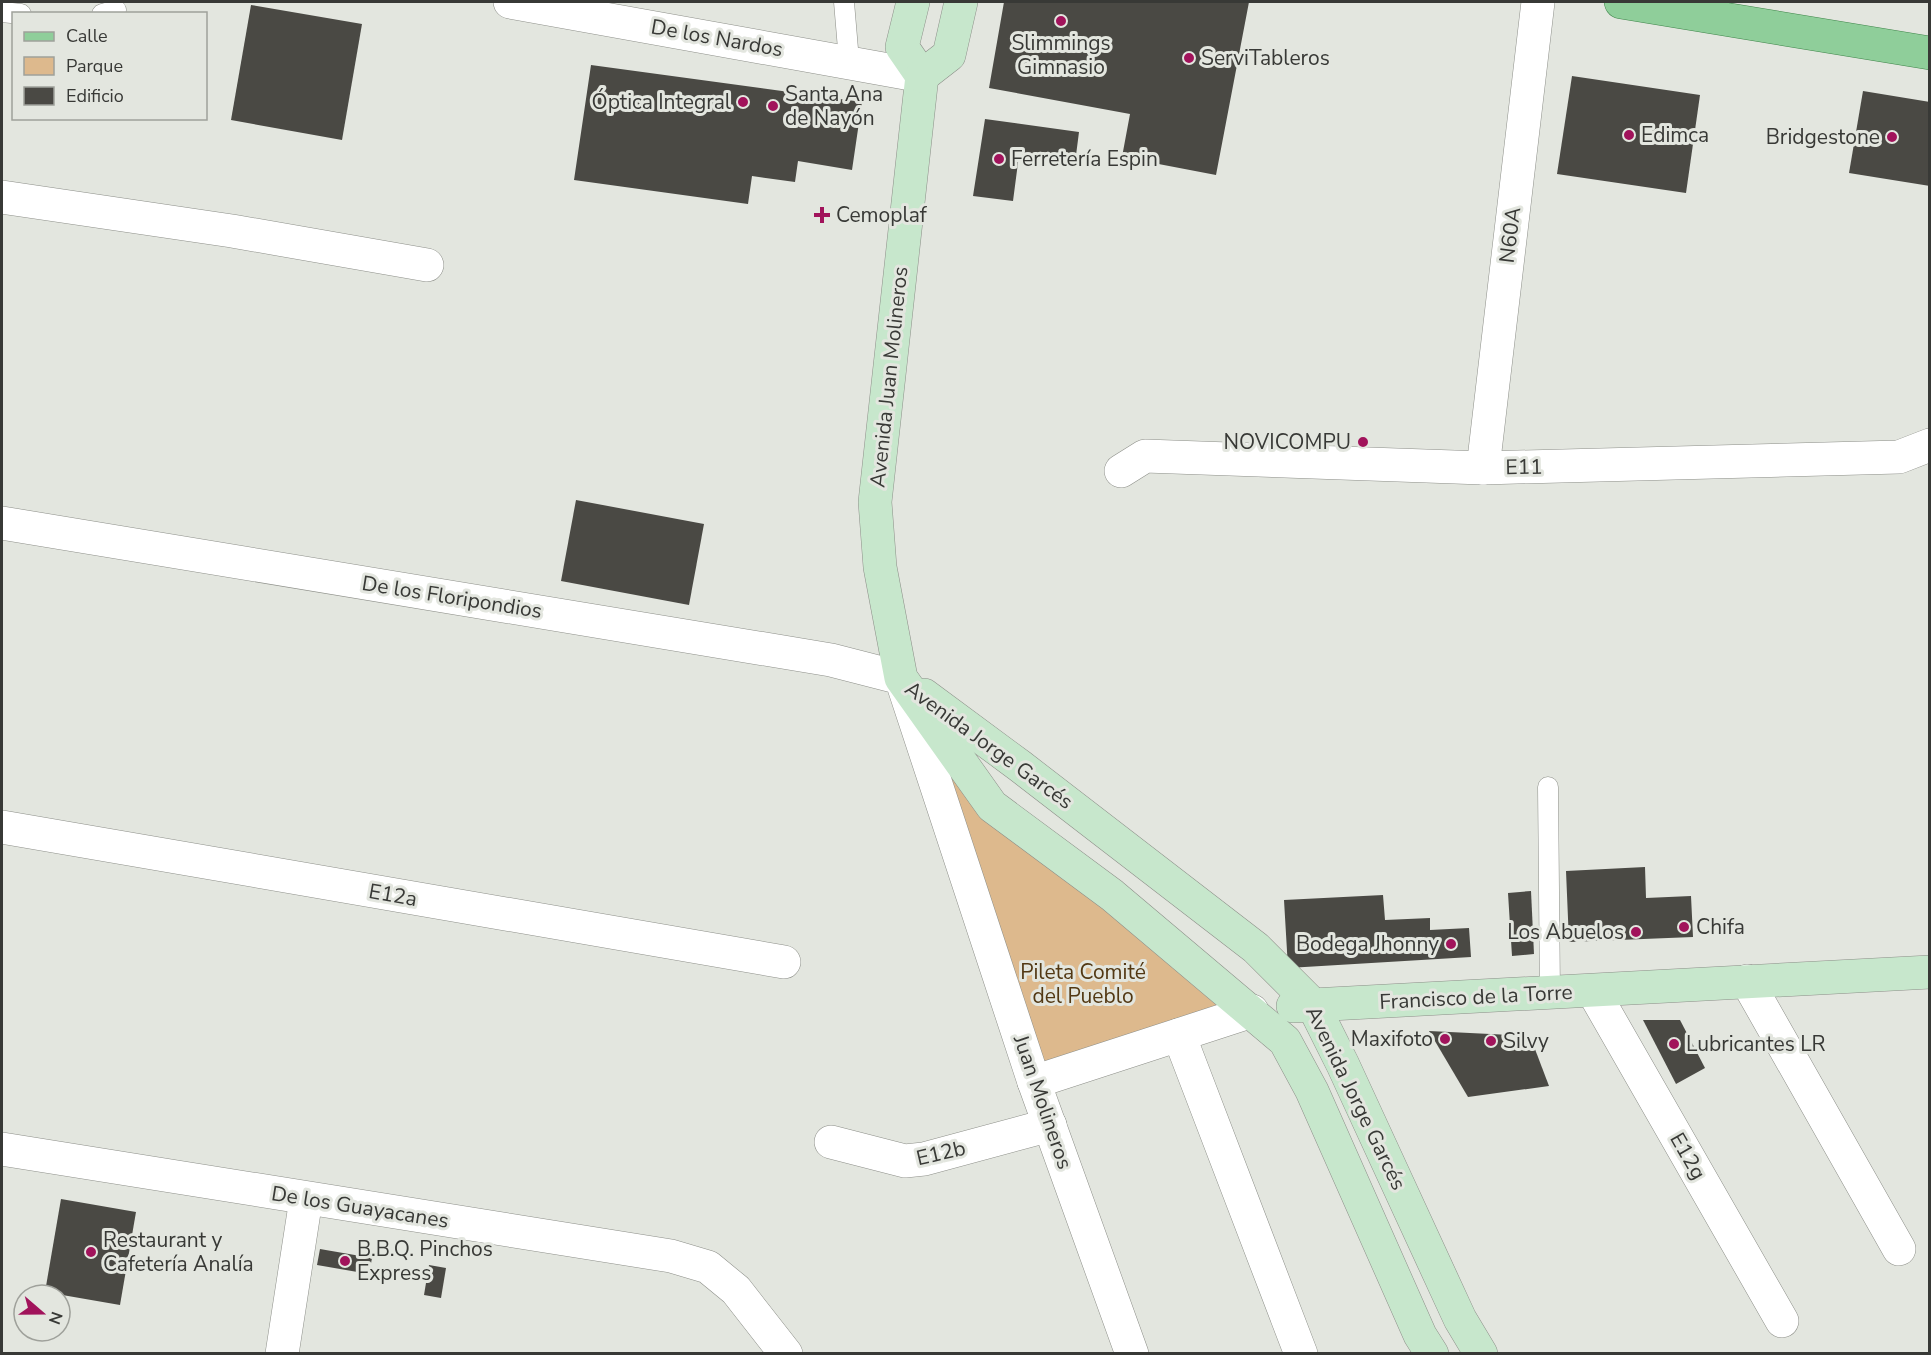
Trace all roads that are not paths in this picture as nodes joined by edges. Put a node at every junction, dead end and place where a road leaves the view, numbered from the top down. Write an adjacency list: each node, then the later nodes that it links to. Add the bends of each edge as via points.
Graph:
1 (510, 2): 8 (street, De los Nardos)
2 (844, 2): 8 (lane)
3 (913, 2): 9 (street, via 902,46)
4 (961, 2): 9 (street, via 949,55)
5 (1538, 2): 13 (street, N60A)
6 (1621, 2): 7 (main road)
7 (1929, 52)
8 (849, 61): 9 (street, De los Nardos)
9 (922, 76): 16 (street, Avenida Juan Molineros, via 875,502 880,567)
10 (2, 197): 11 (street)
11 (427, 265)
12 (1929, 446): 13 (street, E11, via 1899,458)
13 (1483, 468): 14 (street, E11, via 1145,456)
14 (1121, 471)
15 (2, 523): 16 (street, De los Floripondios, via 831,660)
16 (901, 678): 24 (street, Avenida Jorge Garcés, via 1256,948); 25 (street, Avenida Jorge Garcés, via 992,807 1112,895); 27 (street, Juan Molineros)
17 (1548, 787): 23 (lane)
18 (2, 827): 19 (street, E12a)
19 (784, 962)
20 (1929, 972): 21 (street, Francisco de la Torre)
21 (1747, 981): 22 (street, Francisco de la Torre); 32 (street)
22 (1593, 991): 23 (street, Francisco de la Torre); 33 (street, E12g)
23 (1550, 994): 24 (street, Francisco de la Torre)
24 (1313, 1005): 25 (street, Francisco de la Torre); 39 (street, Avenida Jorge Garcés, via 1460,1319)
25 (1252, 1011): 26 (street, Francisco de la Torre); 38 (street, Avenida Jorge Garcés, via 1285,1041 1312,1091 1420,1335)
26 (1179, 1035): 27 (street, Francisco de la Torre); 37 (street)
27 (1034, 1082): 28 (street, Juan Molineros)
28 (1050, 1125): 29 (street, E12b, via 905,1161); 36 (street, Juan Molineros)
29 (831, 1142)
30 (2, 1149): 31 (street, De los Guayacanes)
31 (306, 1199): 34 (street); 35 (street, De los Guayacanes, via 671,1256 708,1267 735,1290)
32 (1899, 1249)
33 (1782, 1321)
34 (282, 1353)
35 (786, 1353)
36 (1132, 1353)
37 (1301, 1353)
38 (1432, 1353)
39 (1481, 1353)

